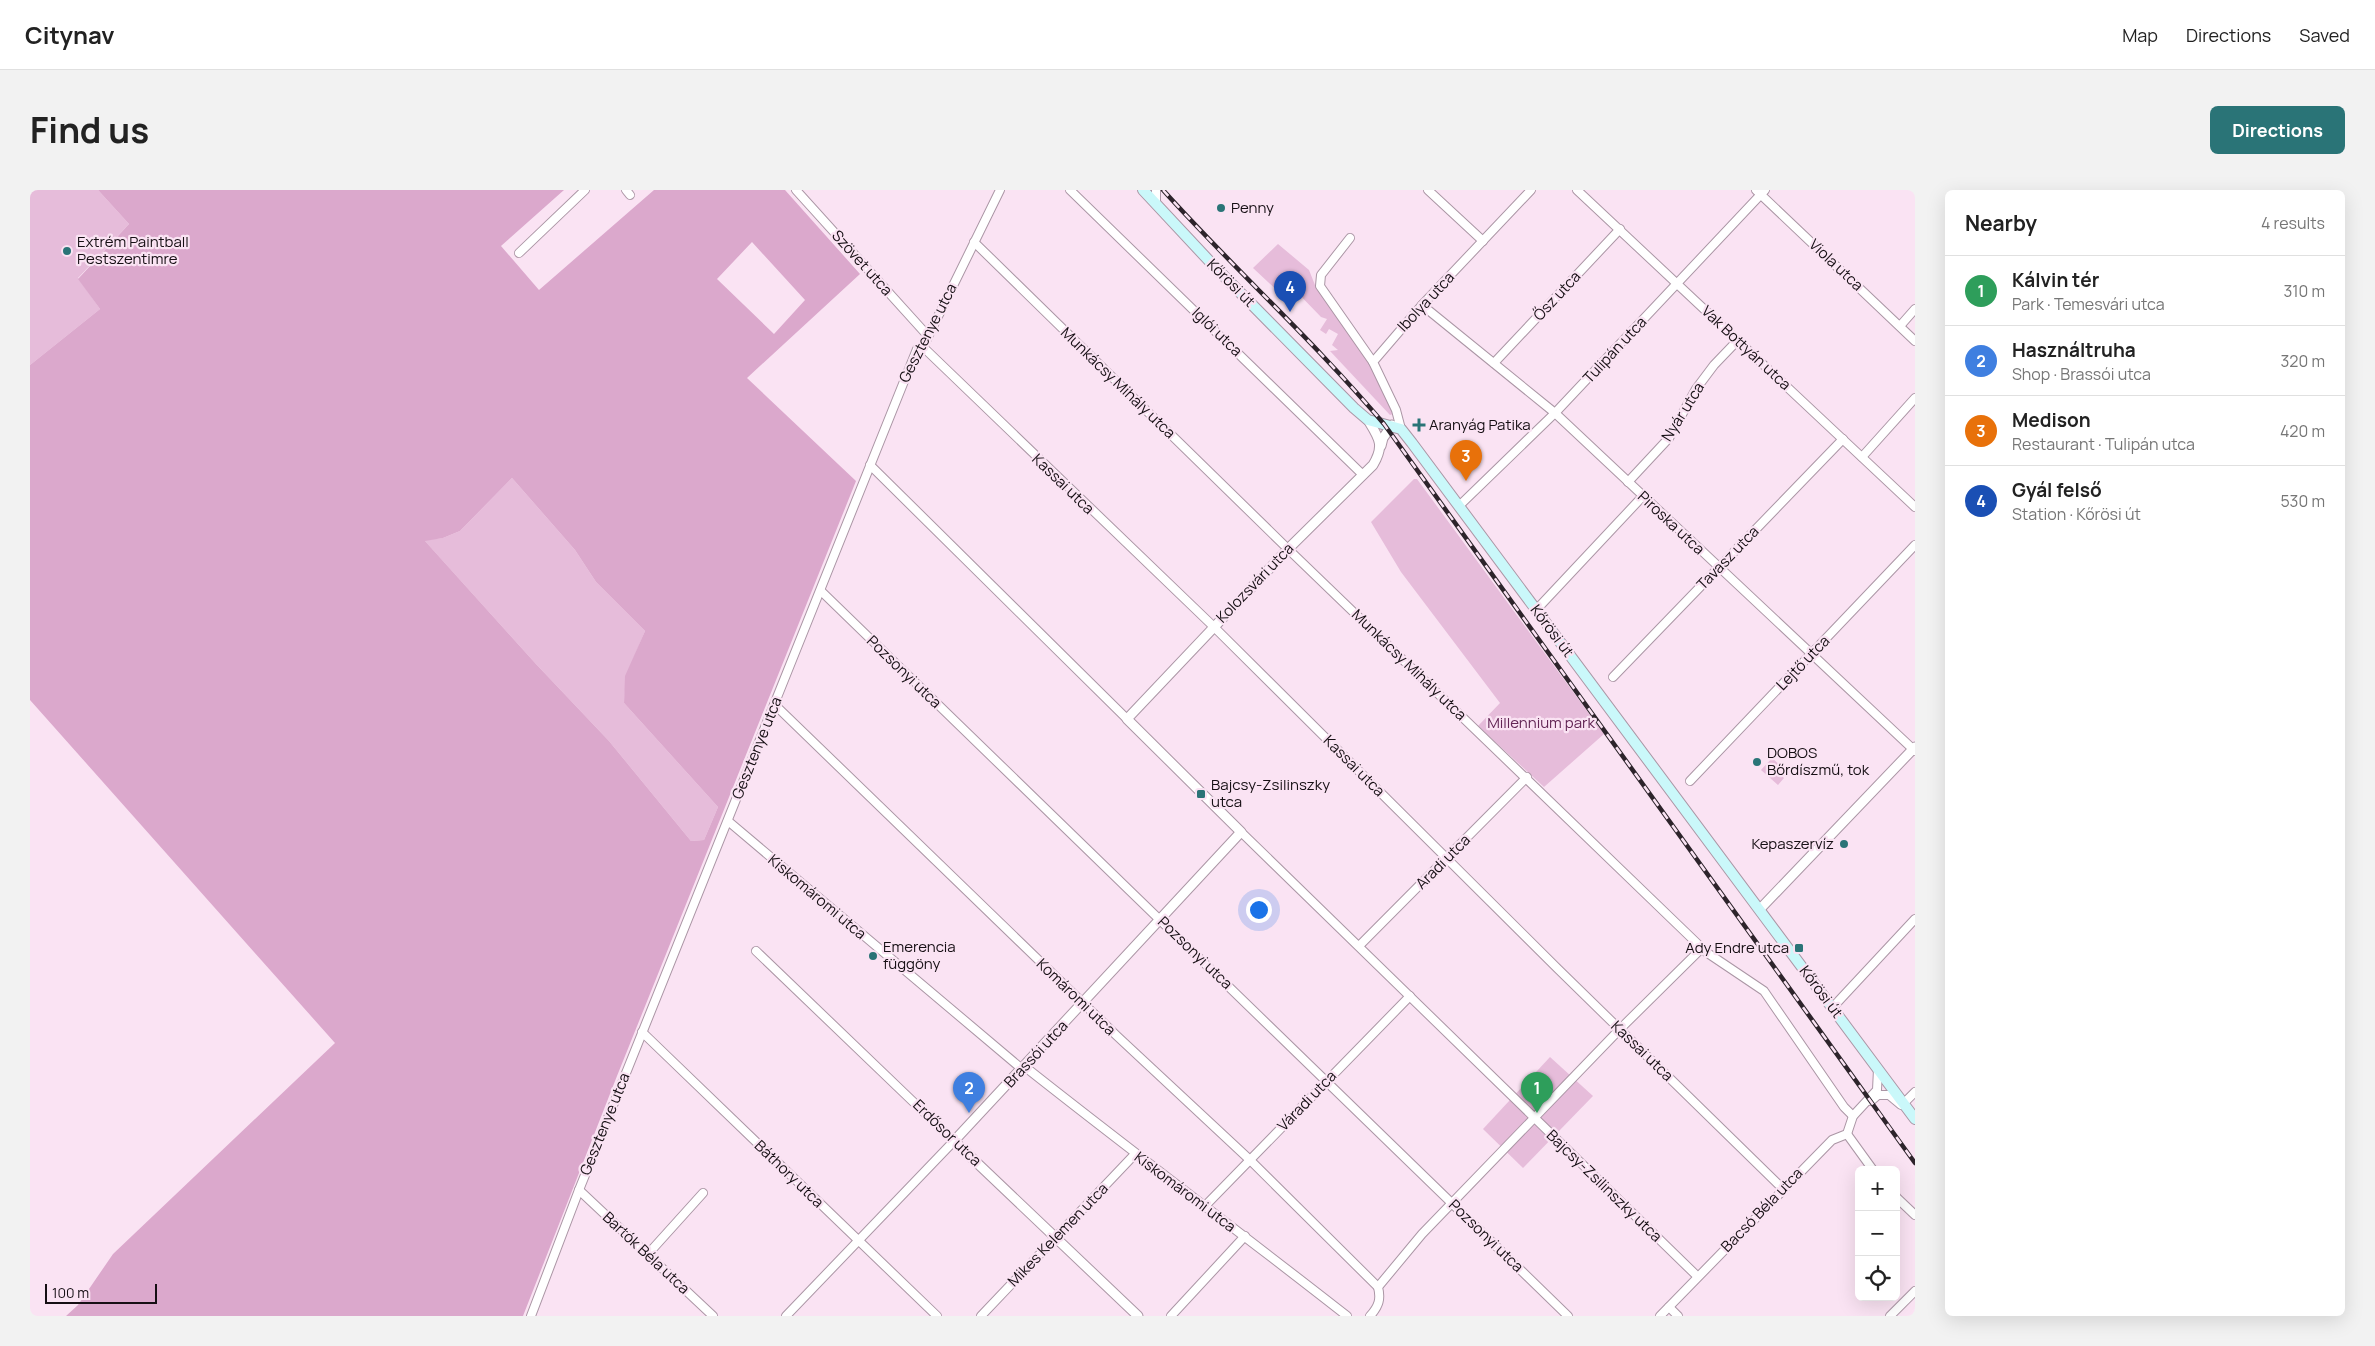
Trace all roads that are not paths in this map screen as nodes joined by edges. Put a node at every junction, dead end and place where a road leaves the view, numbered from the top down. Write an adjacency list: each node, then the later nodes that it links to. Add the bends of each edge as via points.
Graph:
1 (585, 190): 16 (street)
2 (796, 190): 21 (street, Szövet utca)
3 (1070, 190): 35 (street, Iglói utca)
4 (1143, 190): 11 (main road, Kőrösi út)
5 (1156, 190): 11 (street)
6 (1428, 190): 14 (street)
7 (1532, 190): 14 (street, Ibolya utca)
8 (1577, 190): 12 (street, Vak Bottyán utca)
9 (1760, 191): 17 (street, Tulipán utca); 20 (street, Viola utca)
10 (996, 192): 15 (street, Gesztenye utca)
11 (1156, 204): 29 (main road, Kőrösi út)
12 (1620, 229): 17 (street, Vak Bottyán utca); 26 (street, Ősz utca)
13 (1350, 238): 25 (street, via 1321,275 1320,286)
14 (1483, 241): 18 (street, Ibolya utca)
15 (974, 242): 21 (street, Gesztenye utca); 41 (street, Munkácsy Mihály utca)
16 (519, 253)
17 (1677, 284): 22 (street, Vak Bottyán utca); 28 (street, Tulipán utca)
18 (1422, 305): 25 (street, Ibolya utca); 26 (street, Piroska utca)
19 (1915, 309): 20 (street)
20 (1900, 326): 23 (street, Viola utca)
21 (928, 336): 24 (street, Gesztenye utca)
22 (1738, 340): 31 (street, Vak Bottyán utca); 36 (street, Nyár utca, via 1696,389 1669,438)
23 (1915, 341)
24 (923, 347): 34 (street, Gesztenye utca, via 917,350); 45 (street, Kassai utca)
25 (1373, 362): 30 (street, via 1396,410)
26 (1494, 363): 28 (street, Piroska utca)
27 (1915, 398): 33 (street)
28 (1555, 413): 36 (street, Piroska utca); 38 (street, Tulipán utca)
29 (1368, 420): 30 (main road, Kőrösi út); 32 (street)
30 (1396, 427): 32 (street, Kolozsvári utca, via 1383,438); 38 (main road, Kőrösi út)
31 (1843, 439): 33 (street, Vak Bottyán utca); 42 (street, Tavasz utca)
32 (1381, 447): 35 (street, Kolozsvári utca, via 1373,465)
33 (1862, 457): 39 (street, Vak Bottyán utca)
34 (870, 465): 43 (street, Gesztenye utca); 49 (street, Bajcsy-Zsilinszky utca)
35 (1363, 475): 41 (street, Kolozsvári utca)
36 (1628, 482): 37 (street, Piroska utca)
37 (1643, 496): 42 (street, Piroska utca); 44 (street)
38 (1460, 505): 44 (main road, Kőrösi út)
39 (1915, 507)
40 (1915, 545): 46 (street, Lejtő utca)
41 (1288, 549): 45 (street, Kolozsvári utca); 51 (street, Munkácsy Mihály utca)
42 (1719, 568): 46 (street, Piroska utca); 47 (street, Tavasz utca)
43 (821, 591): 48 (street, Gesztenye utca); 58 (street, Pozsonyi utca)
44 (1536, 610): 56 (main road, Kőrösi út)
45 (1213, 626): 49 (street, Kolozsvári utca); 55 (street, Kassai utca)
46 (1811, 655): 50 (street, Piroska utca); 52 (street, Lejtő utca)
47 (1613, 677)
48 (775, 705): 53 (street, Gesztenye utca); 63 (street, Komáromi utca)
49 (1127, 719): 54 (street, Bajcsy-Zsilinszky utca)
50 (1914, 749): 56 (street)
51 (1527, 777): 55 (street, Aradi utca); 60 (street, Munkácsy Mihály utca)
52 (1690, 781)
53 (728, 821): 66 (street, Gesztenye utca); 67 (street, Kiskomáromi utca)
54 (1241, 832): 58 (street, Brassói utca); 59 (street, Bajcsy-Zsilinszky utca)
55 (1447, 858): 59 (street, Aradi utca); 65 (street, Kassai utca)
56 (1760, 909): 64 (main road, Kőrösi út)
57 (1915, 919): 64 (street)
58 (1160, 920): 63 (street, Brassói utca); 69 (street, Pozsonyi utca)
59 (1359, 946): 62 (street, Bajcsy-Zsilinszky utca)
60 (1702, 948): 65 (street); 73 (street, Munkácsy Mihály utca, via 1764,991)
61 (756, 951): 77 (street, Erdősor utca)
62 (1410, 996): 69 (street, Váradi utca); 75 (street, Bajcsy-Zsilinszky utca)
63 (1083, 1004): 67 (street, Brassói utca); 79 (street, Komáromi utca)
64 (1833, 1006): 68 (main road, Kőrösi út)
65 (1620, 1029): 75 (street); 81 (street, Kassai utca)
66 (642, 1032): 82 (street, Gesztenye utca); 90 (street, Báthory utca)
67 (1023, 1068): 77 (street, Brassói utca); 78 (street, Kiskomáromi utca)
68 (1878, 1068): 71 (main road, Kőrösi út); 72 (street, via 1877,1090)
69 (1326, 1081): 79 (street, Váradi utca); 85 (street, Pozsonyi utca)
70 (1915, 1092): 71 (street)
71 (1904, 1103): 74 (main road, Kőrösi út)
72 (1861, 1108): 73 (street); 74 (street, via 1878,1095 1889,1095)
73 (1853, 1116): 76 (street)
74 (1913, 1116)
75 (1534, 1118): 85 (street); 92 (street, Bajcsy-Zsilinszky utca)
76 (1847, 1134): 80 (street); 81 (street, Bacsó Béla utca, via 1832,1140)
77 (954, 1141): 89 (street, Erdősor utca); 90 (street, Brassói utca)
78 (1135, 1154): 86 (street, Kiskomáromi utca); 89 (street, Mikes Kelemen utca)
79 (1250, 1160): 86 (street, Váradi utca); 93 (street, Komáromi utca)
80 (1869, 1166)
81 (1782, 1188): 92 (street, Bacsó Béla utca)
82 (579, 1190): 91 (street, Bartók Béla utca); 96 (street, Gesztenye utca)
83 (703, 1193): 91 (street)
84 (1900, 1201): 87 (street)
85 (1452, 1203): 93 (street); 105 (street, Pozsonyi utca)
86 (1205, 1206): 88 (street, Kiskomáromi utca)
87 (1915, 1215)
88 (1245, 1236): 102 (street); 103 (street, Kiskomáromi utca)
89 (1057, 1237): 100 (street, Mikes Kelemen utca); 101 (street, Erdősor utca)
90 (859, 1241): 98 (street, Brassói utca); 99 (street, Báthory utca)
91 (648, 1254): 97 (street, Bartók Béla utca)
92 (1697, 1276): 95 (street, Bacsó Béla utca)
93 (1378, 1287): 104 (street, via 1380,1298)
94 (1915, 1291): 108 (street)
95 (1669, 1307): 106 (street, Bacsó Béla utca); 107 (street)
96 (531, 1316)
97 (713, 1316)
98 (786, 1316)
99 (937, 1316)
100 (981, 1316)
101 (1138, 1316)
102 (1171, 1316)
103 (1347, 1316)
104 (1370, 1316)
105 (1568, 1316)
106 (1660, 1316)
107 (1678, 1316)
108 (1890, 1316)

